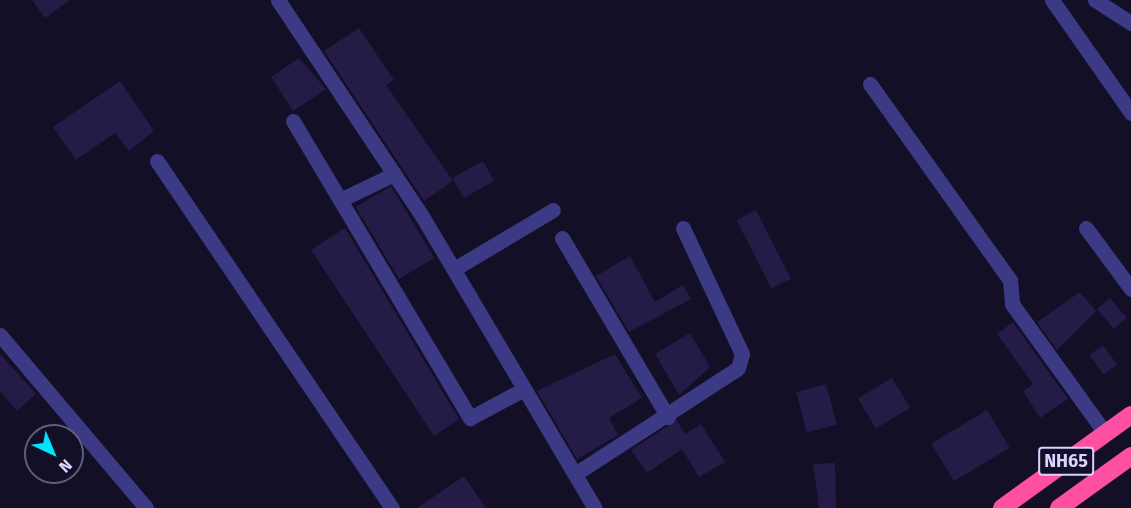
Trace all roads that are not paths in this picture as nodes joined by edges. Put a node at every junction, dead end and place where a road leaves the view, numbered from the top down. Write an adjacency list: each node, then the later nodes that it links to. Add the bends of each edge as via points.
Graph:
1 (278, 0): 9 (street)
2 (1052, 0): 6 (street)
3 (1095, 0): 4 (street)
4 (1131, 23)
5 (870, 84): 21 (street, via 1010,280 1012,304)
6 (1131, 113)
7 (293, 122): 10 (street)
8 (157, 161): 25 (street)
9 (394, 174): 10 (street); 15 (street)
10 (340, 200): 18 (street, via 470,418)
11 (553, 210): 15 (street)
12 (684, 228): 20 (street, via 742,354 738,368 722,382)
13 (1086, 228): 16 (street)
14 (562, 238): 20 (street)
15 (454, 269): 18 (street)
16 (1131, 289)
17 (0, 335): 24 (street)
18 (524, 389): 23 (street)
19 (1131, 415): 21 (highway, NH65)
20 (668, 417): 23 (street)
21 (1105, 433): 27 (highway, NH65)
22 (1131, 456): 28 (highway, NH65)
23 (575, 474): 26 (street)
24 (146, 508)
25 (392, 508)
26 (595, 508)
27 (1002, 508)
28 (1059, 508)

